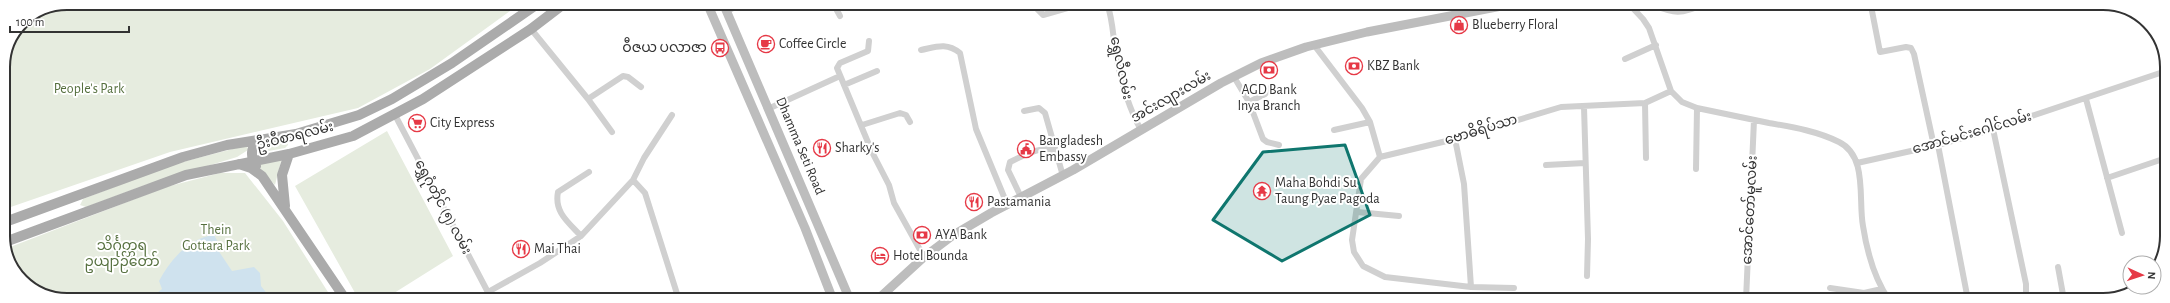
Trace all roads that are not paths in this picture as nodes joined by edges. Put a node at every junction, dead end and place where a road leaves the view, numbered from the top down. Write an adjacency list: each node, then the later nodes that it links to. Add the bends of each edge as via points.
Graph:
1 (529, 10): 48 (main road, ဦးဝီစာရလမ်း, via 452,63 392,99 359,115)
2 (556, 10): 15 (main road, ဦးဝီစာရလမ်း)
3 (710, 10): 37 (main road, Dhamma Seti Road)
4 (726, 10): 34 (main road, Dhamma Seti Road)
5 (837, 10): 14 (street)
6 (1038, 10): 7 (street, via 1043,14)
7 (1058, 10)
8 (1109, 10): 45 (street, ရွှေလီလမ်း, via 1116,55 1129,106)
9 (1460, 10): 17 (main road, အင်းလျားလမ်း)
10 (1635, 10): 18 (street, via 1643,19)
11 (1666, 10): 12 (street, via 1674,13)
12 (1692, 10)
13 (1872, 11): 52 (street, via 1880,52 1906,47 1911,48 1914,54)
14 (840, 16)
15 (531, 29): 29 (street); 38 (main road, ဦးဝီစာရလမ်း)
16 (869, 41): 23 (street, via 868,51 837,64)
17 (1314, 45): 24 (main road, အင်းလျားလမ်း, via 1261,64); 42 (street, via 1352,92)
18 (1656, 45): 20 (street); 28 (street)
19 (920, 50): 72 (street, via 952,46 960,52 976,129)
20 (1625, 59)
21 (876, 71): 25 (street)
22 (2160, 72): 30 (street, အောင်မင်းဂေါင်လမ်း)
23 (840, 76): 25 (street); 34 (street)
24 (1234, 77): 31 (street); 45 (main road, အင်းလျားလမ်း)
25 (844, 85): 43 (street)
26 (1272, 86): 31 (street, via 1261,97)
27 (642, 87): 29 (street, via 623,76)
28 (1670, 91): 32 (street, ဗောဓိရိပ်သာ); 35 (street, via 1682,102)
29 (588, 99): 47 (street)
30 (2086, 99): 44 (street, အောင်မင်းဂေါင်လမ်း); 68 (street)
31 (1249, 102): 51 (street, via 1263,139)
32 (1645, 103): 33 (street, ဗောဓိရိပ်သာ); 57 (street)
33 (1584, 107): 49 (street, ဗောဓိရိပ်သာ, via 1561,107 1540,112); 60 (street)
34 (770, 108): 37 (main road); 92 (main road, Dhamma Seti Road)
35 (1697, 108): 40 (street); 64 (street)
36 (1024, 111): 54 (street, via 1039,108 1042,110)
37 (755, 114): 91 (main road, Dhamma Seti Road)
38 (395, 115): 53 (main road, ဦးဝီစာရလမ်း, via 353,136); 88 (street, ရွှေဂုံတိုင် (၅) လမ်း)
39 (672, 115): 69 (street, via 644,158)
40 (1754, 120): 61 (street, via 1798,128 1840,142 1851,150); 94 (street, အောင်တော်မူလမ်း)
41 (910, 122): 43 (street, via 906,115 900,113)
42 (1370, 122): 46 (street); 56 (street)
43 (862, 125): 81 (street, via 894,203)
44 (1993, 129): 52 (street, အောင်မင်းဂေါင်လမ်း); 97 (street)
45 (1141, 130): 67 (main road, အင်းလျားလမ်း)
46 (1334, 130)
47 (612, 132)
48 (296, 134): 50 (main road, ဦးဝီစာရလမ်း); 53 (main road)
49 (1455, 139): 56 (street, ဗောဓိရိပ်သာ); 84 (street, via 1464,184)
50 (257, 140): 59 (main road, via 252,147); 70 (main road, ဦးဝီစာရလမ်း, via 182,157)
51 (1279, 145)
52 (1936, 146): 61 (street, အောင်မင်းဂေါင်လမ်း); 96 (street)
53 (302, 150): 55 (main road, ဦးဝီစာရလမ်း)
54 (1055, 150): 67 (street); 71 (street, via 1041,149 1010,162 1008,170)
55 (289, 154): 59 (main road, ဦးဝီစာရလမ်း); 73 (main road, via 282,175)
56 (1380, 157): 74 (street, via 1361,179)
57 (1646, 158)
58 (2160, 160): 68 (street)
59 (253, 161): 62 (main road, ဦးဝီစာရလမ်း); 66 (main road)
60 (1584, 163): 63 (street); 83 (street, via 1588,238)
61 (1857, 163): 87 (street, via 1862,224 1869,256)
62 (240, 164): 66 (main road); 75 (main road, ဦးဝီစာရလမ်း, via 186,175)
63 (1546, 165)
64 (1696, 169)
65 (589, 172): 79 (street, via 558,192 556,202 564,218)
66 (262, 176): 73 (main road)
67 (1062, 176): 71 (main road, အင်းလျားလမ်း)
68 (2107, 178): 78 (street)
69 (635, 181): 79 (street); 90 (street, via 645,193)
70 (69, 198): 75 (main road); 77 (main road, ဦးဝီစာရလမ်း)
71 (1021, 198): 72 (main road, အင်းလျားလမ်း)
72 (1007, 204): 81 (main road, အင်းလျားလမ်း, via 952,236)
73 (286, 210): 89 (main road)
74 (1357, 212): 76 (street); 84 (street, via 1352,240 1354,252 1362,266 1385,277)
75 (76, 216): 80 (main road, ဦးဝီစာရလမ်း)
76 (1399, 216)
77 (10, 220)
78 (2122, 233)
79 (581, 236): 88 (street)
80 (10, 240)
81 (924, 257): 93 (main road, အင်းလျားလမ်း)
82 (2058, 266): 98 (street)
83 (1587, 276)
84 (1472, 287): 85 (street)
85 (1514, 288)
86 (1830, 288): 87 (street, via 1864,293)
87 (1882, 289): 95 (street)
88 (488, 292)
89 (341, 293)
90 (678, 293)
91 (830, 293)
92 (847, 293)
93 (885, 293)
94 (1746, 293)
95 (1885, 293)
96 (1967, 293)
97 (2026, 293)
98 (2063, 293)

